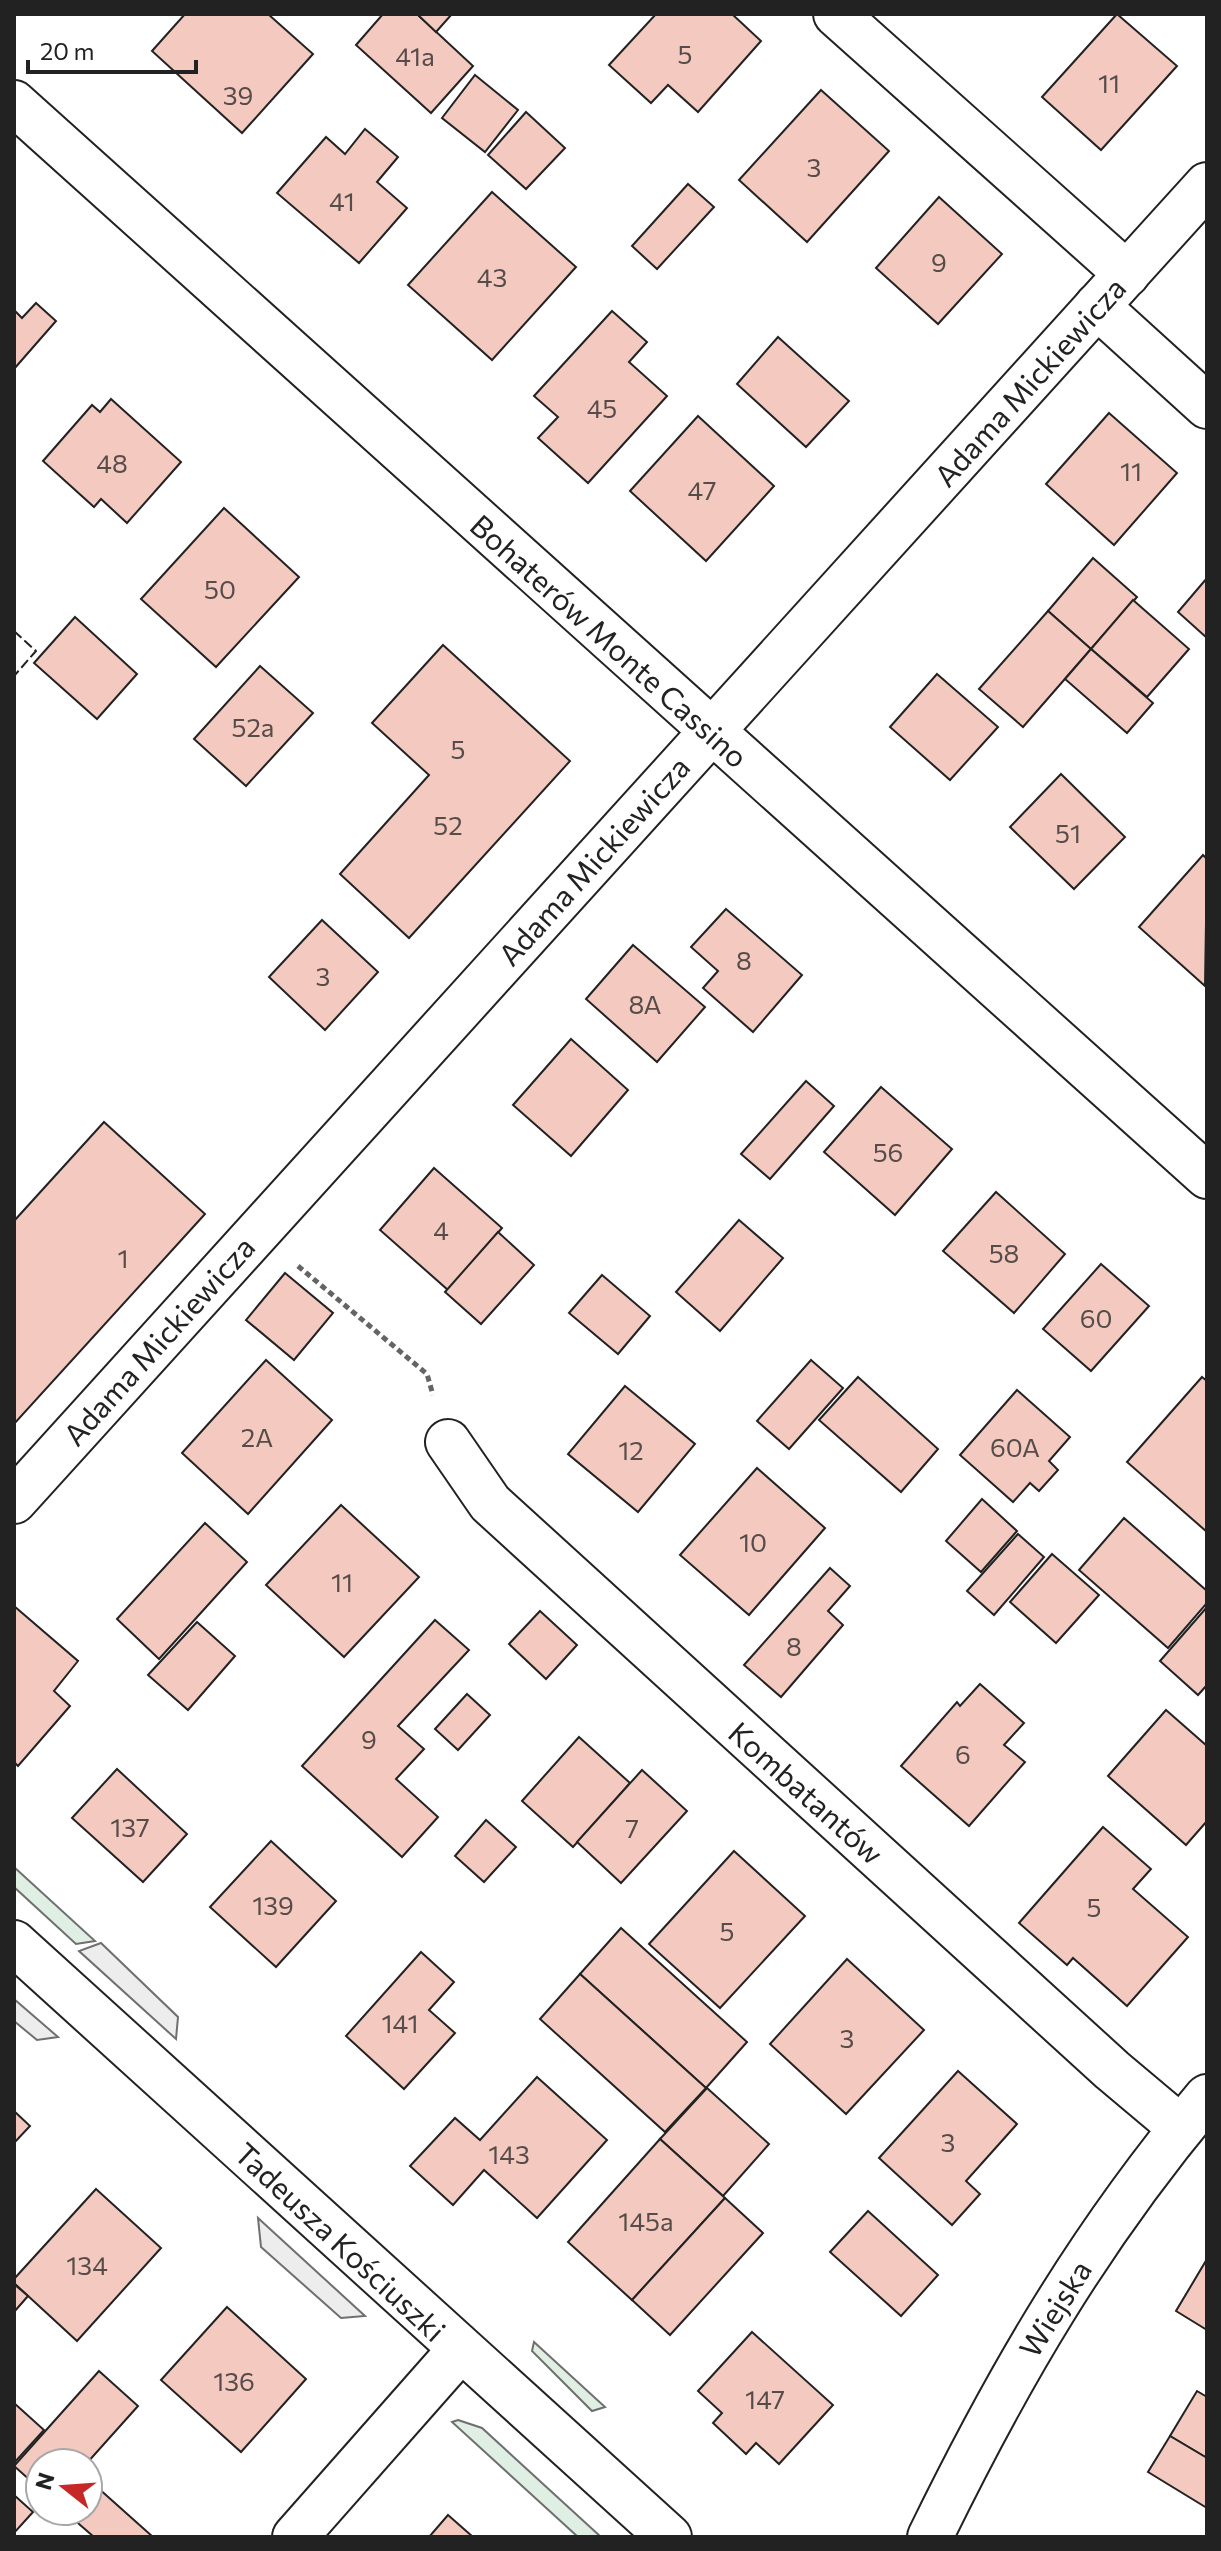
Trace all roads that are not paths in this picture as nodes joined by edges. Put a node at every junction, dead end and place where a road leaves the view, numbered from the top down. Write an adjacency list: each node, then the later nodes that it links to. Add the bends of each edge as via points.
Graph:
1 (836, 14): 4 (street)
2 (14, 103): 7 (street, Bohaterów Monte Cassino)
3 (1207, 185): 4 (street, Adama Mickiewicza)
4 (1127, 274): 5 (street, Adama Mickiewicza)
5 (1097, 306): 6 (street); 7 (street, Adama Mickiewicza)
6 (1207, 406)
7 (710, 731): 8 (street, Bohaterów Monte Cassino); 10 (street, Adama Mickiewicza)
8 (1207, 1176)
9 (448, 1442): 12 (street, Kombatantów, via 490,1503 1100,2059)
10 (14, 1501)
11 (14, 1943): 13 (street, Tadeusza Kościuszki)
12 (1194, 2113): 16 (street, Wiejska, via 1103,2229 1040,2326)
13 (460, 2350): 14 (street); 15 (street, Tadeusza Kościuszki)
14 (295, 2537)
15 (669, 2537)
16 (930, 2537)

